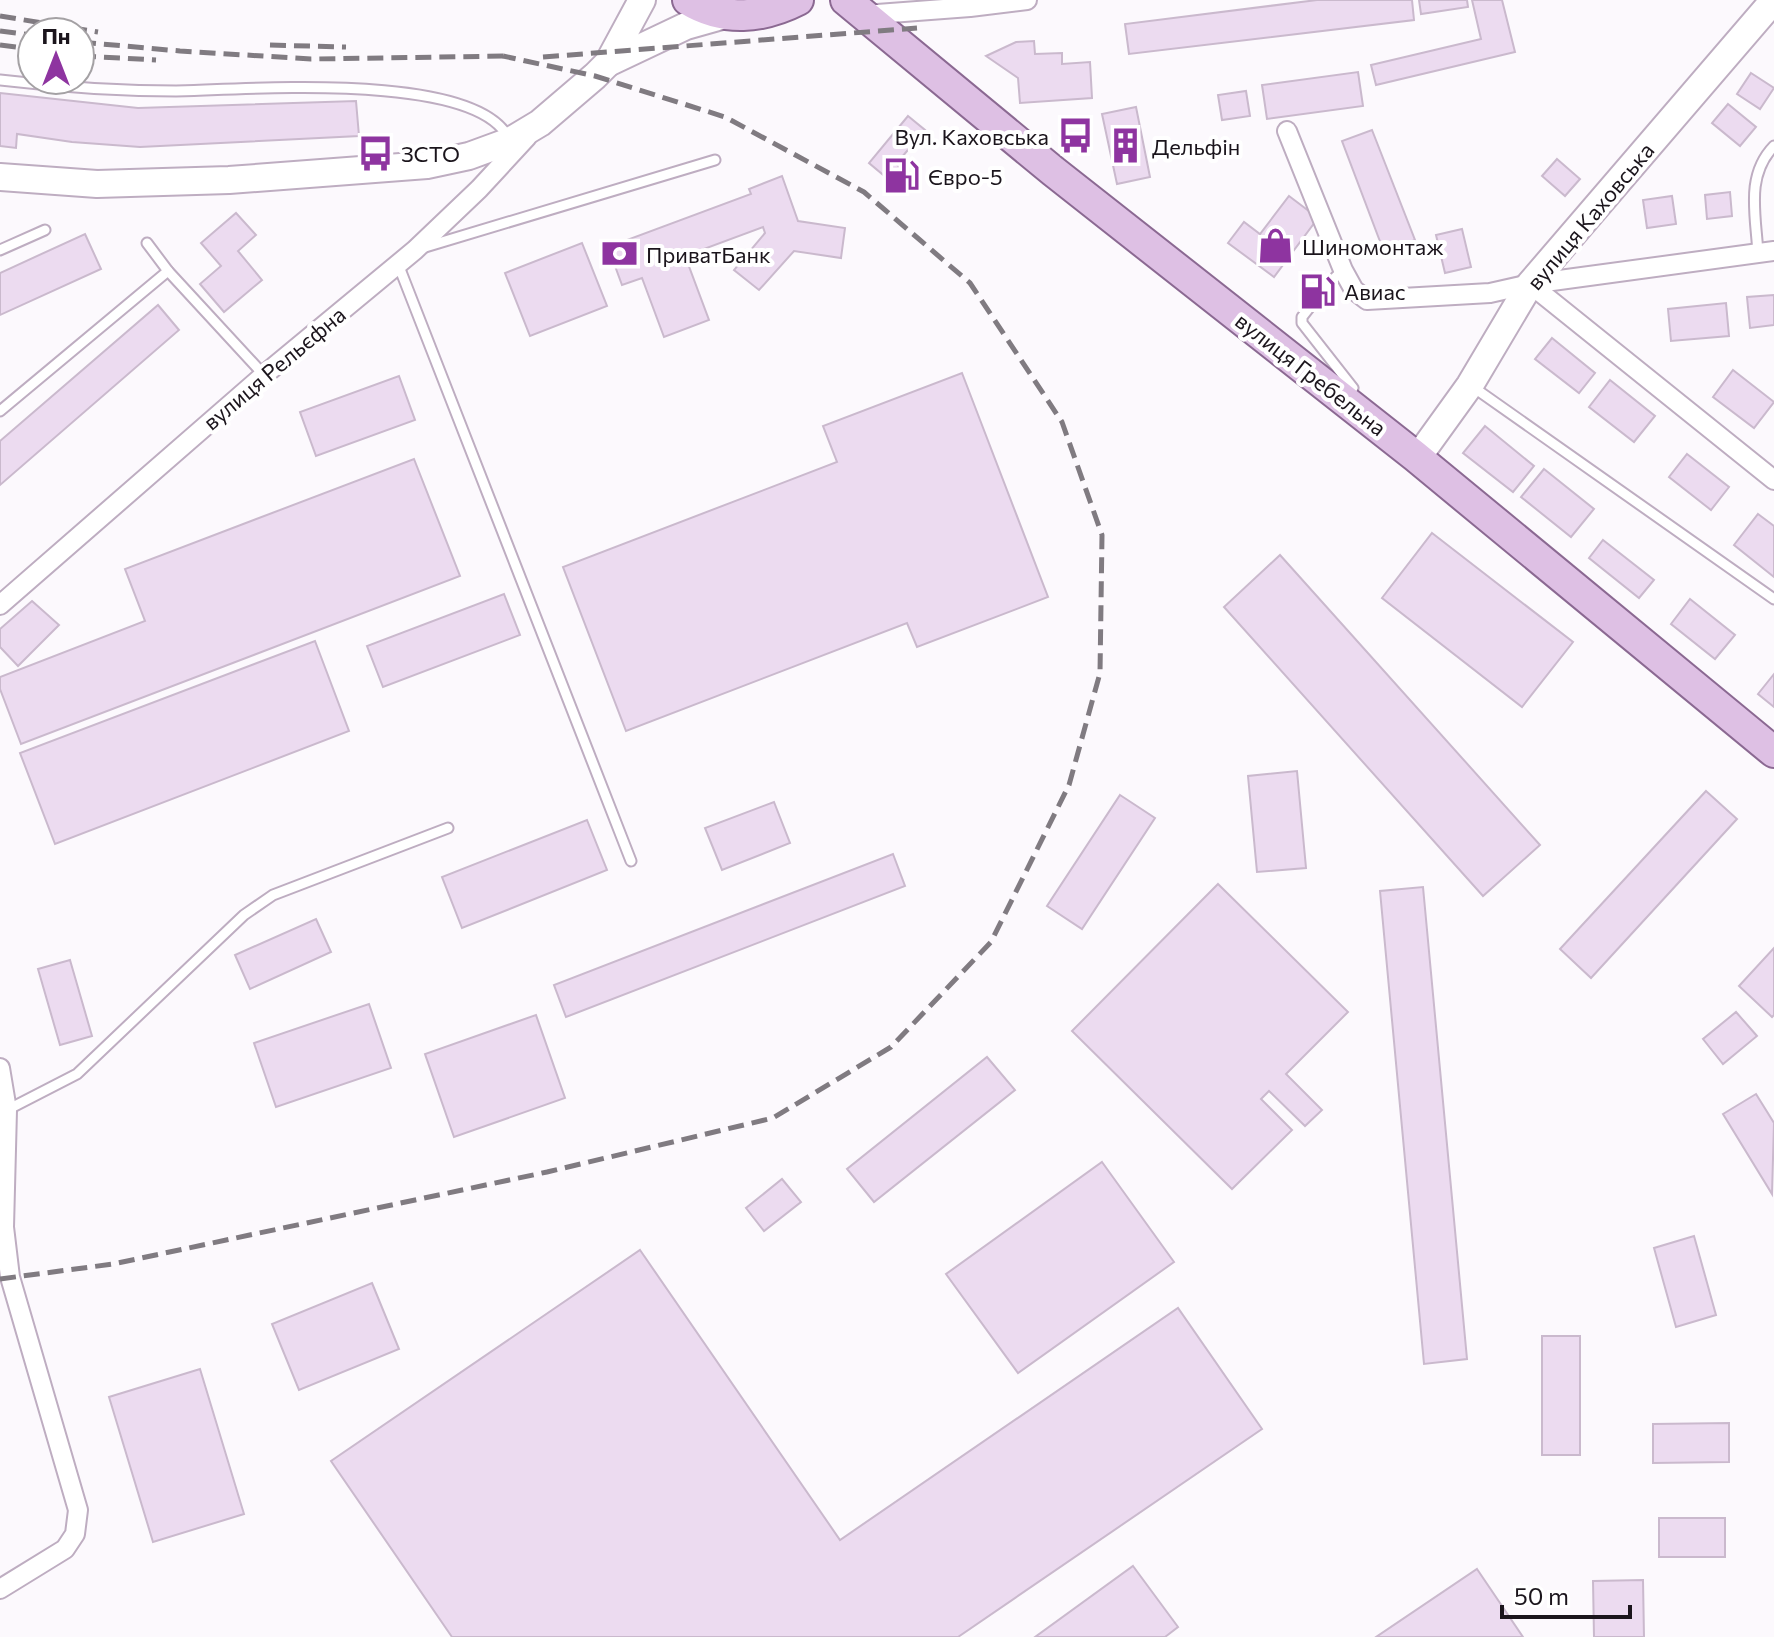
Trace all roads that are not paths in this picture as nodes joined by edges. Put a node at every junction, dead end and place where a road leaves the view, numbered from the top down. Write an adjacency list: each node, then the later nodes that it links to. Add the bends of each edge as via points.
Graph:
1 (642, 0): 8 (street)
2 (688, 0): 7 (main road)
3 (798, 0): 7 (main road, via 752,16)
4 (1027, 0): 6 (street, via 970,7)
5 (1774, 0): 24 (street, вулиця Каховська)
6 (855, 7): 27 (main road, вулиця Гребельна, via 1065,181)
7 (725, 15): 8 (street, via 686,26)
8 (608, 63): 10 (street, вулиця Рельєфна)
9 (0, 80): 12 (lane, via 73,89 361,89 432,97 476,109 504,128)
10 (540, 123): 12 (street, вулиця Рельєфна); 19 (street, вулиця Рельєфна)
11 (1287, 131): 22 (street)
12 (510, 141): 15 (street, вулиця Рельєфна, via 427,165 332,173 97,184)
13 (1774, 146): 20 (lane, via 1754,180)
14 (715, 160): 19 (lane)
15 (0, 177)
16 (45, 230): 18 (lane)
17 (147, 243): 23 (lane)
18 (0, 250)
19 (415, 250): 21 (street, вулиця Рельєфна)
20 (1766, 252): 24 (street)
21 (398, 264): 25 (street, вулиця Рельєфна); 35 (lane)
22 (1343, 270): 24 (street, via 1367,300 1490,293); 27 (lane, via 1302,323 1353,388)
23 (168, 271): 25 (lane); 28 (lane)
24 (1530, 284): 26 (street, вулиця Каховська); 30 (street)
25 (264, 375): 32 (street, вулиця Рельєфна)
26 (1470, 385): 29 (street, вулиця Каховська); 31 (lane)
27 (1345, 399): 29 (main road, вулиця Гребельна)
28 (0, 411)
29 (1420, 451): 33 (main road, вулиця Гребельна)
30 (1774, 480)
31 (1774, 599)
32 (0, 605)
33 (1774, 752)
34 (448, 828): 37 (lane, via 273,895 244,915 77,1074)
35 (631, 861)
36 (0, 1068): 37 (street)
37 (3, 1112): 38 (street, via 10,1277 78,1510 75,1534 65,1549)
38 (0, 1589)

